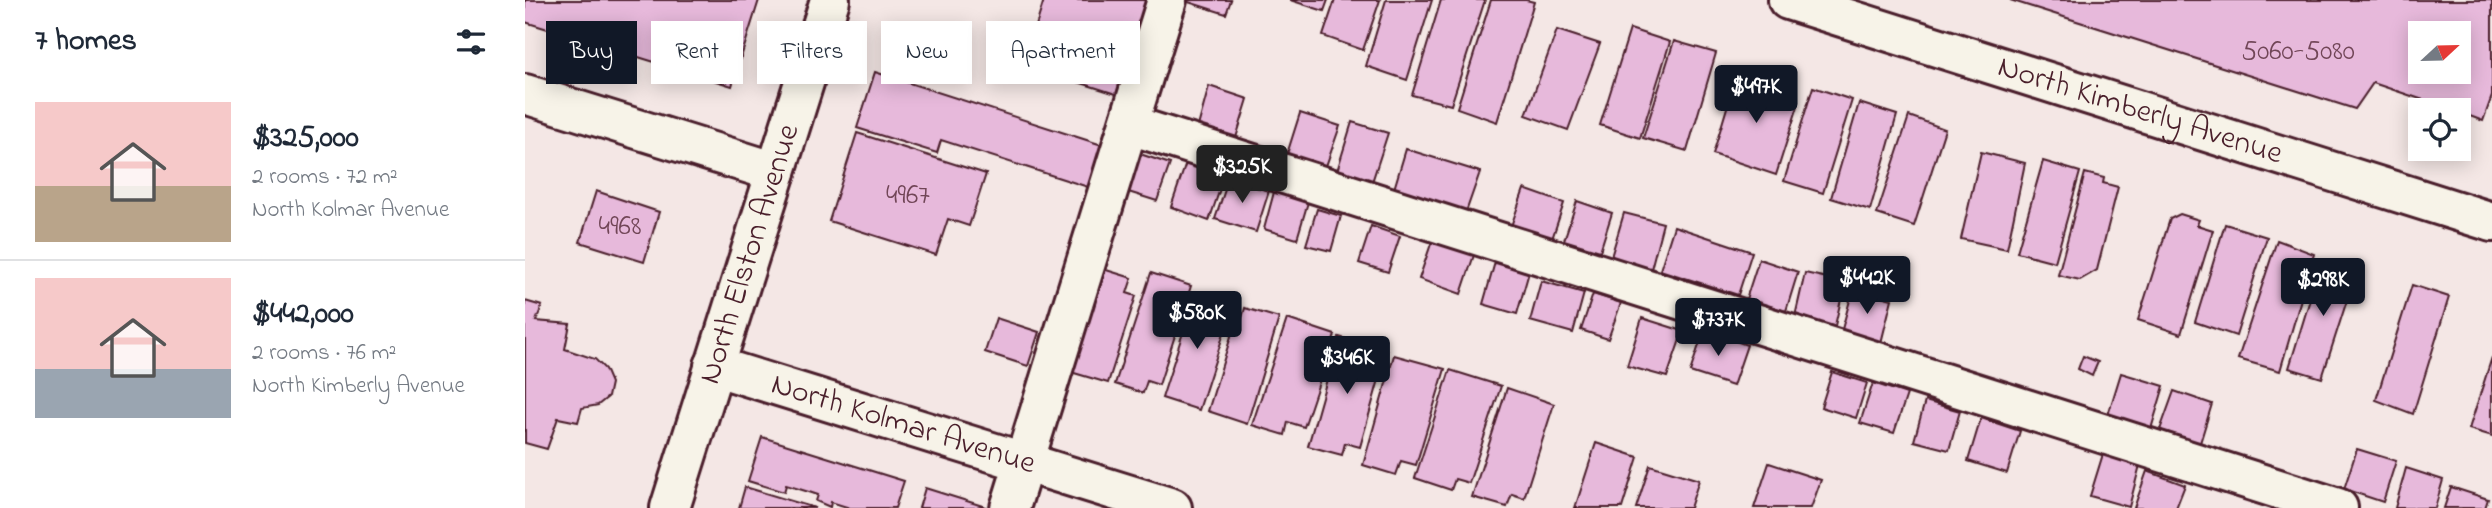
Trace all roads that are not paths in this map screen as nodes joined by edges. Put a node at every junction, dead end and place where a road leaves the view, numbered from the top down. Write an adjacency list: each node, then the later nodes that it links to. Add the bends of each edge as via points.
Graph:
1 (830, 0): 6 (street, North Elston Avenue)
2 (1167, 0): 5 (street)
3 (1788, 0): 7 (street, North Kimberly Avenue)
4 (525, 94): 6 (street)
5 (1130, 125): 9 (street); 13 (street)
6 (776, 172): 8 (street, North Elston Avenue)
7 (2492, 222)
8 (714, 366): 9 (street, North Kolmar Avenue); 10 (street, North Elston Avenue)
9 (1025, 462): 11 (street); 12 (street, North Kolmar Avenue)
10 (670, 508)
11 (1010, 508)
12 (1172, 508)
13 (2338, 508)

